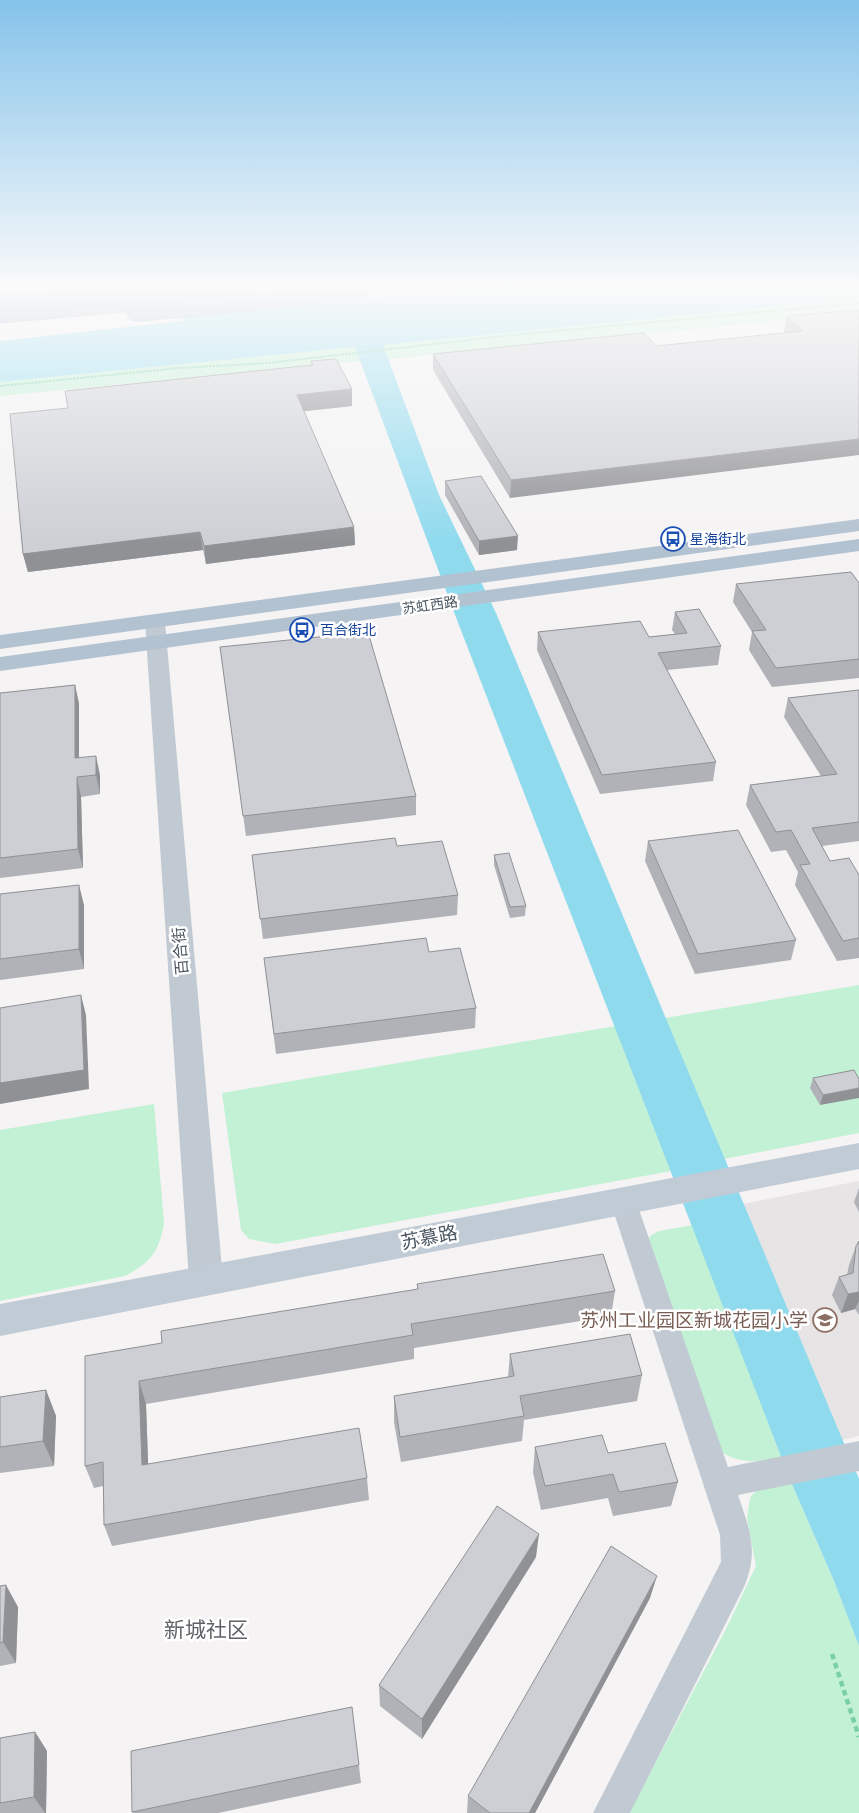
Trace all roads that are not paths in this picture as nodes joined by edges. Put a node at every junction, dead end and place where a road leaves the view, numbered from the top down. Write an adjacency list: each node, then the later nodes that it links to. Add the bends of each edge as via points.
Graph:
1 (859, 525): 3 (main road, 苏虹西路, via 483,576)
2 (859, 546): 3 (main road, 苏虹西路, via 491,596)
3 (444, 592): 4 (main road, 苏虹西路)
4 (155, 632): 5 (main road, 苏虹西路); 6 (main road, 苏虹西路); 9 (street, 百合街)
5 (0, 642)
6 (0, 664)
7 (859, 1156): 8 (main road, 苏慕路)
8 (623, 1200): 9 (main road, 苏慕路); 12 (street)
9 (206, 1280): 10 (main road, 苏慕路)
10 (0, 1320)
11 (858, 1457): 12 (street)
12 (719, 1484): 13 (street, via 736,1535 737,1562 733,1576)
13 (611, 1813)

